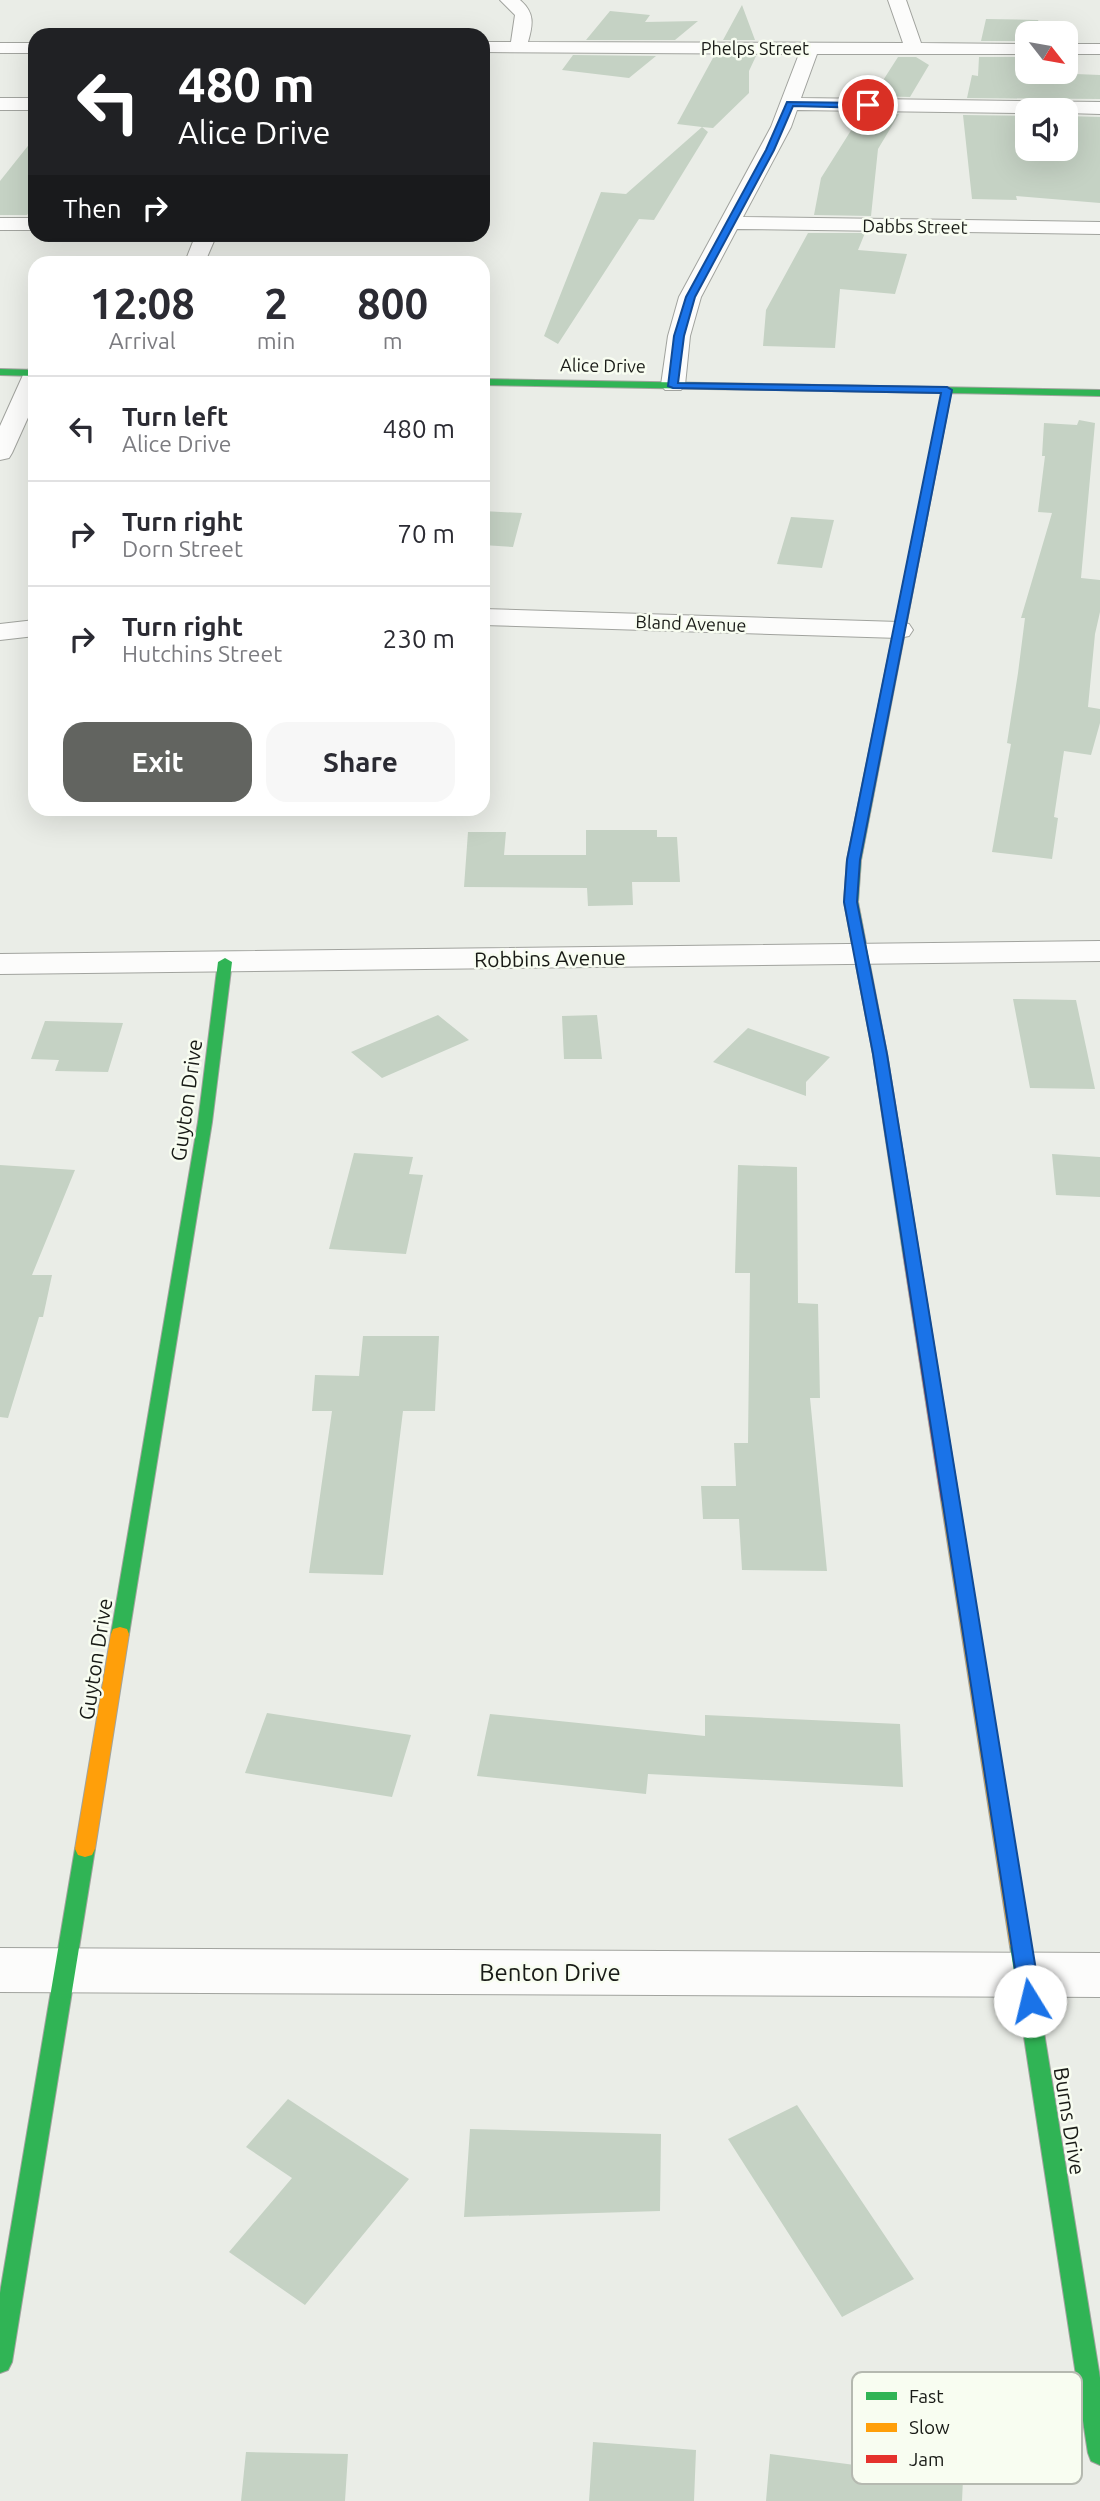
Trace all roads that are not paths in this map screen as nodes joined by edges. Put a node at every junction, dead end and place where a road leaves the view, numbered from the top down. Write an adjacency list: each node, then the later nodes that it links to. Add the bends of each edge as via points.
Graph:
1 (509, 0): 6 (street, via 524,11)
2 (897, 0): 8 (street)
3 (490, 47): 6 (street, Phelps Street)
4 (0, 48): 5 (street)
5 (28, 48)
6 (518, 48): 7 (street, Phelps Street)
7 (810, 48): 8 (street, Phelps Street); 14 (street)
8 (914, 49): 9 (street, Phelps Street)
9 (1015, 49)
10 (1078, 49): 11 (street)
11 (1100, 49)
12 (0, 104): 13 (street)
13 (28, 104)
14 (790, 104): 15 (street); 16 (street)
15 (1100, 108)
16 (729, 223): 19 (street, Dabbs Street); 23 (street, via 691,297 679,336)
17 (0, 224): 18 (street)
18 (28, 224)
19 (1100, 228)
20 (0, 372): 21 (street)
21 (28, 374)
22 (490, 382): 23 (street, Alice Drive)
23 (673, 386): 25 (street, Alice Drive)
24 (28, 390): 27 (street)
25 (947, 390): 26 (street, Alice Drive); 30 (street, Burns Drive)
26 (1100, 393)
27 (0, 453)
28 (490, 617): 30 (street, Bland Avenue)
29 (28, 629): 31 (street)
30 (899, 630): 33 (street, Burns Drive, via 853,860 851,902)
31 (0, 632)
32 (1100, 951): 33 (street, Robbins Avenue)
33 (860, 955): 34 (street, Robbins Avenue); 38 (street, Burns Drive, via 882,1067)
34 (225, 962): 35 (street, Robbins Avenue); 37 (street, Guyton Drive, via 205,1122)
35 (0, 964)
36 (0, 1970): 37 (street, Benton Drive)
37 (65, 1970): 38 (street, Benton Drive); 40 (street, Guyton Drive)
38 (1026, 1975): 39 (street, Benton Drive); 41 (street, Burns Drive)
39 (1100, 1975)
40 (0, 2362)
41 (1100, 2453)

